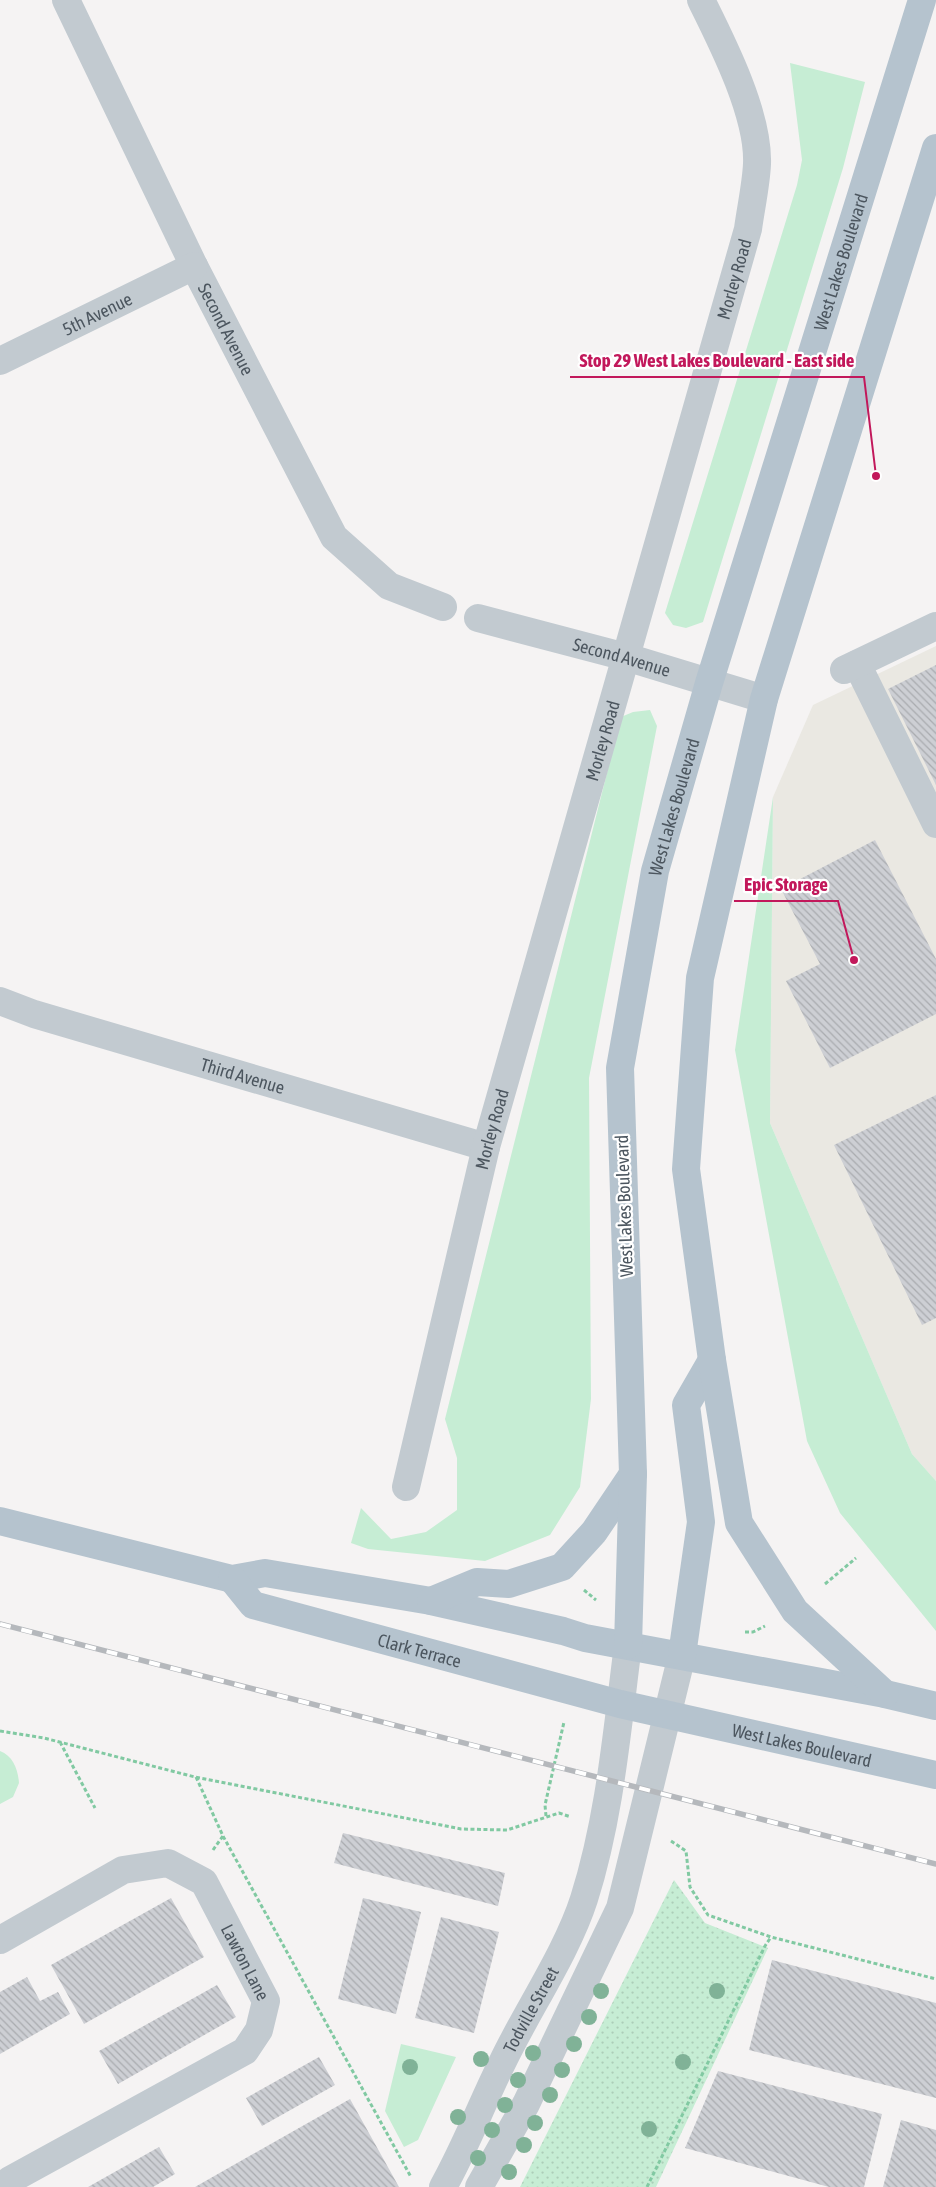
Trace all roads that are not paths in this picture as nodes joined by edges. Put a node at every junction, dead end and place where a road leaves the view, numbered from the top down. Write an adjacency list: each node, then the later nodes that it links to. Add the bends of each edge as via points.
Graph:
1 (66, 0): 5 (street, Second Avenue)
2 (701, 0): 10 (street, Morley Road, via 727,52 750,117 757,162 748,229)
3 (922, 0): 11 (main road, West Lakes Boulevard)
4 (936, 148): 12 (main road)
5 (194, 266): 6 (street, 5th Avenue); 7 (street, Second Avenue, via 334,537 389,586)
6 (0, 361)
7 (443, 607)
8 (478, 618): 10 (street, Second Avenue)
9 (936, 626): 13 (street, via 850,667)
10 (626, 657): 11 (street, Second Avenue); 15 (street, Morley Road)
11 (709, 682): 12 (street, Second Avenue); 17 (main road, West Lakes Boulevard, via 655,871 620,1068)
12 (764, 699): 16 (main road, via 699,987 686,1169)
13 (936, 824)
14 (0, 1001): 15 (street, Third Avenue, via 34,1014)
15 (486, 1147): 18 (street, Morley Road)
16 (712, 1360): 23 (main road, via 686,1405 702,1522); 24 (main road, via 739,1523 795,1610)
17 (633, 1474): 21 (main road, via 594,1532 562,1567 509,1584 477,1582); 22 (main road, West Lakes Boulevard)
18 (406, 1487)
19 (0, 1521): 20 (main road)
20 (232, 1579): 21 (main road, via 265,1573); 25 (main road, Clark Terrace, via 253,1605)
21 (431, 1601): 22 (main road, via 585,1638)
22 (628, 1645): 23 (main road); 25 (street, West Lakes Boulevard)
23 (682, 1655): 24 (main road); 27 (street)
24 (885, 1694): 26 (main road)
25 (620, 1704): 27 (main road, West Lakes Boulevard); 29 (street, West Lakes Boulevard)
26 (936, 1706)
27 (668, 1715): 28 (main road, West Lakes Boulevard); 33 (street, Todville Street, via 620,1908 608,1938 526,2104)
28 (936, 1775)
29 (603, 1827): 32 (street, Todville Street, via 584,1900 570,1932)
30 (0, 1940): 31 (street, Lawton Lane, via 123,1870 168,1863 204,1882 266,2001 258,2030 245,2051)
31 (1, 2187)
32 (443, 2187)
33 (479, 2187)

